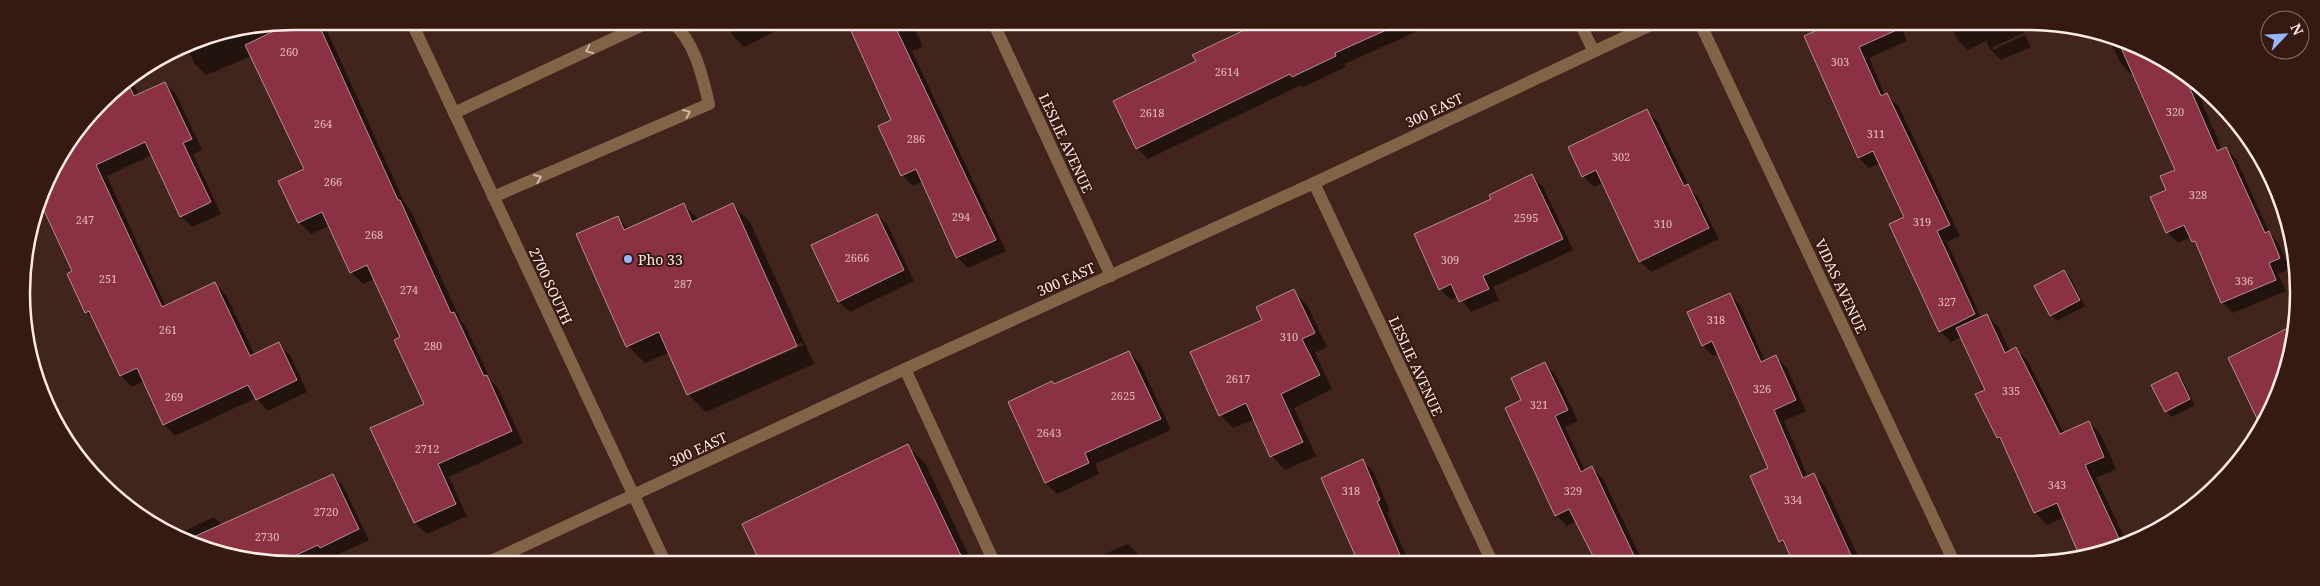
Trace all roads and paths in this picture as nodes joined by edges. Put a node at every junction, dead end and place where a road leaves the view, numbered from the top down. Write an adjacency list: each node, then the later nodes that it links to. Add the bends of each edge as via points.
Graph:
1 (415, 30): 9 (street, 2700 SOUTH)
2 (632, 30): 9 (street, one-way to 9)
3 (682, 30): 11 (street, one-way to 3, via 710,104 702,72)
4 (997, 30): 12 (street, LESLIE AVENUE)
5 (1583, 30): 8 (street)
6 (1639, 30): 8 (street, 300 EAST)
7 (1703, 30): 19 (street, VIDAS AVENUE)
8 (1593, 50): 10 (street, 300 EAST)
9 (454, 112): 11 (street, 2700 SOUTH)
10 (1314, 183): 12 (street, 300 EAST); 18 (street, LESLIE AVENUE)
11 (493, 197): 14 (street, 2700 SOUTH)
12 (1111, 276): 13 (street, 300 EAST)
13 (905, 369): 14 (street, 300 EAST); 17 (street)
14 (634, 496): 15 (street, 300 EAST); 16 (street, 2700 SOUTH)
15 (503, 556)
16 (662, 556)
17 (991, 556)
18 (1489, 556)
19 (1951, 556)

